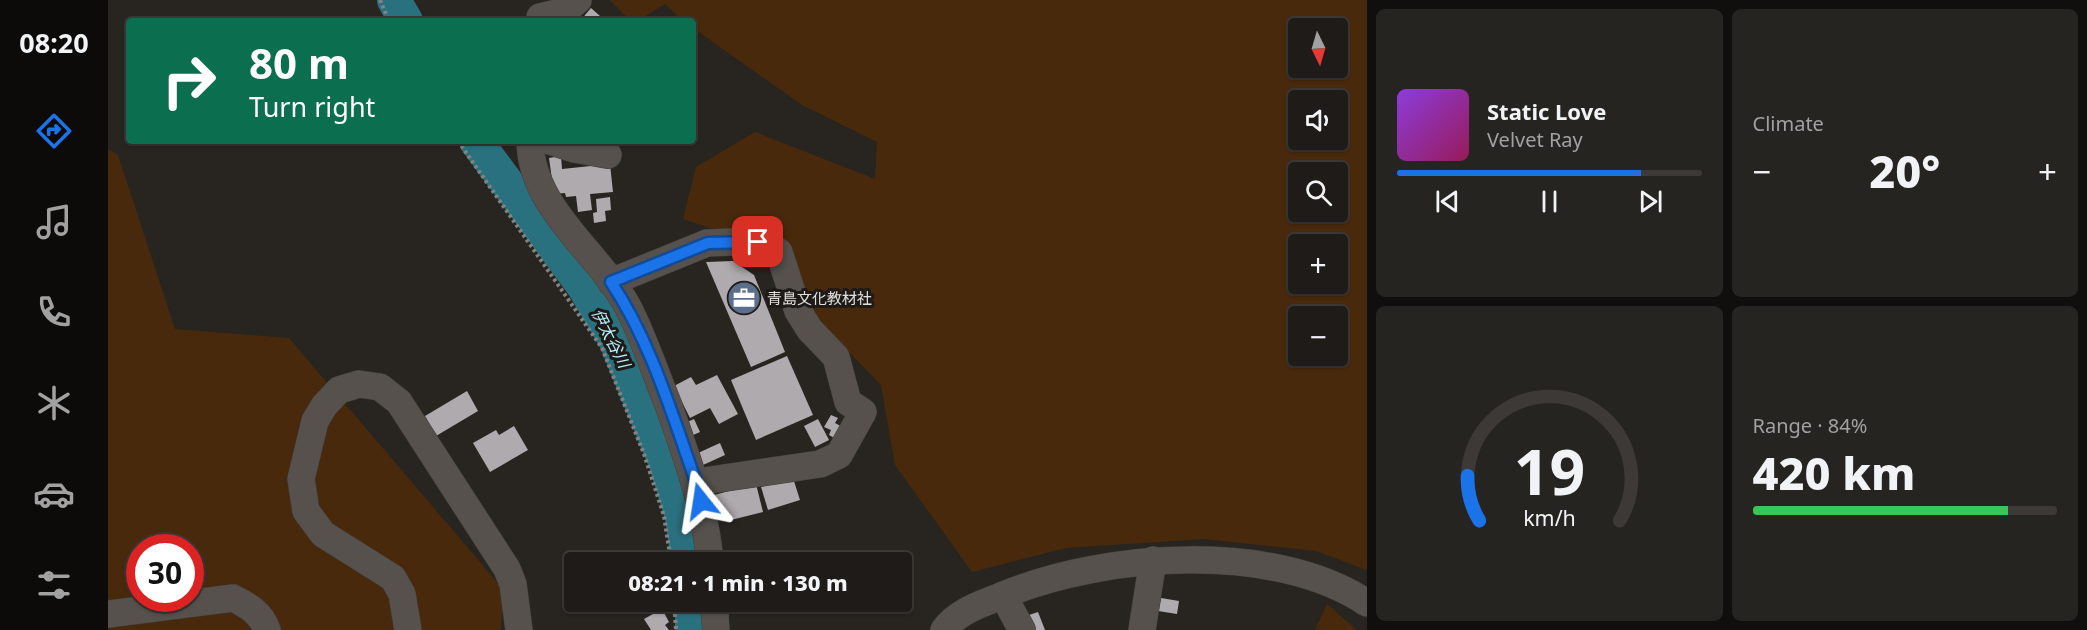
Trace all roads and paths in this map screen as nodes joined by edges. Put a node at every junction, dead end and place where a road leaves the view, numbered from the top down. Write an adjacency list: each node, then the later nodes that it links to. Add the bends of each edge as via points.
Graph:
1 (380, 0): 4 (path)
2 (578, 0): 3 (street, via 565,11)
3 (540, 13)
4 (388, 18)
5 (460, 144): 11 (path, via 602,348 658,495)
6 (530, 144): 9 (street, via 535,175 546,198)
7 (559, 144): 8 (street)
8 (608, 155)
9 (611, 282): 10 (street, via 627,306 650,357); 10 (street, via 708,243 758,242 770,246 779,252 798,311 836,357 848,402 863,412 839,455 820,464)
10 (696, 482): 12 (street)
11 (669, 552)
12 (708, 552)
13 (1152, 560): 14 (street, via 1097,567); 15 (street, via 1207,560 1273,568 1320,580); 26 (street)
14 (1003, 595): 24 (street, via 978,604); 25 (street)
15 (1367, 603)
16 (675, 612): 22 (path)
17 (715, 612): 23 (street)
18 (108, 614): 19 (street, via 233,598 264,619)
19 (267, 630)
20 (408, 630): 21 (street, via 402,594 393,578 322,534 306,511 301,478 315,421 339,390 359,384 380,387 399,402 507,569)
21 (519, 630)
22 (676, 630)
23 (716, 630)
24 (944, 630)
25 (1022, 630)
26 (1142, 630)

